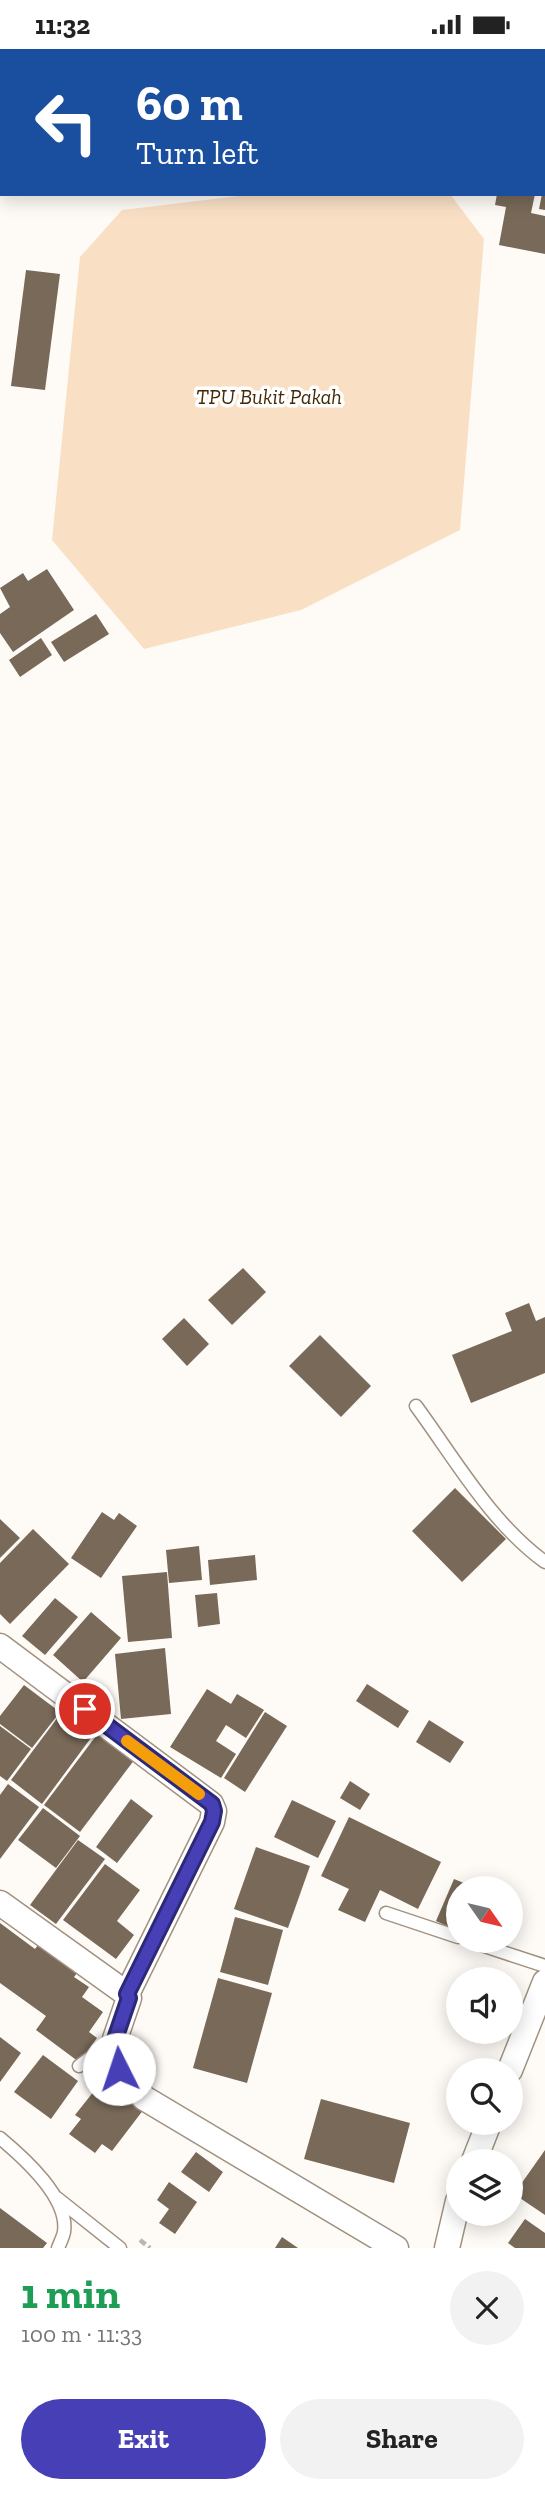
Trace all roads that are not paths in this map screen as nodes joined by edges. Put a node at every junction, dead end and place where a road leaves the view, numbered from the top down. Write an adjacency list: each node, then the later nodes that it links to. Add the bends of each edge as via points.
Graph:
1 (416, 1406): 2 (lane, via 489,1508)
2 (545, 1562)
3 (0, 1646): 10 (street, via 212,1804 212,1822)
4 (0, 1903): 10 (street)
5 (386, 1913): 6 (lane)
6 (446, 1933)
7 (505, 1953): 8 (lane)
8 (545, 1966)
9 (545, 1982): 12 (street)
10 (127, 1994): 11 (street)
11 (115, 2039): 13 (lane); 19 (street, via 119,2069 144,2098)
12 (515, 2058)
13 (79, 2066)
14 (0, 2138): 15 (lane)
15 (57, 2197): 17 (lane, via 64,2220); 18 (lane)
16 (452, 2226): 20 (street)
17 (58, 2248)
18 (120, 2248)
19 (396, 2248)
20 (447, 2248)

